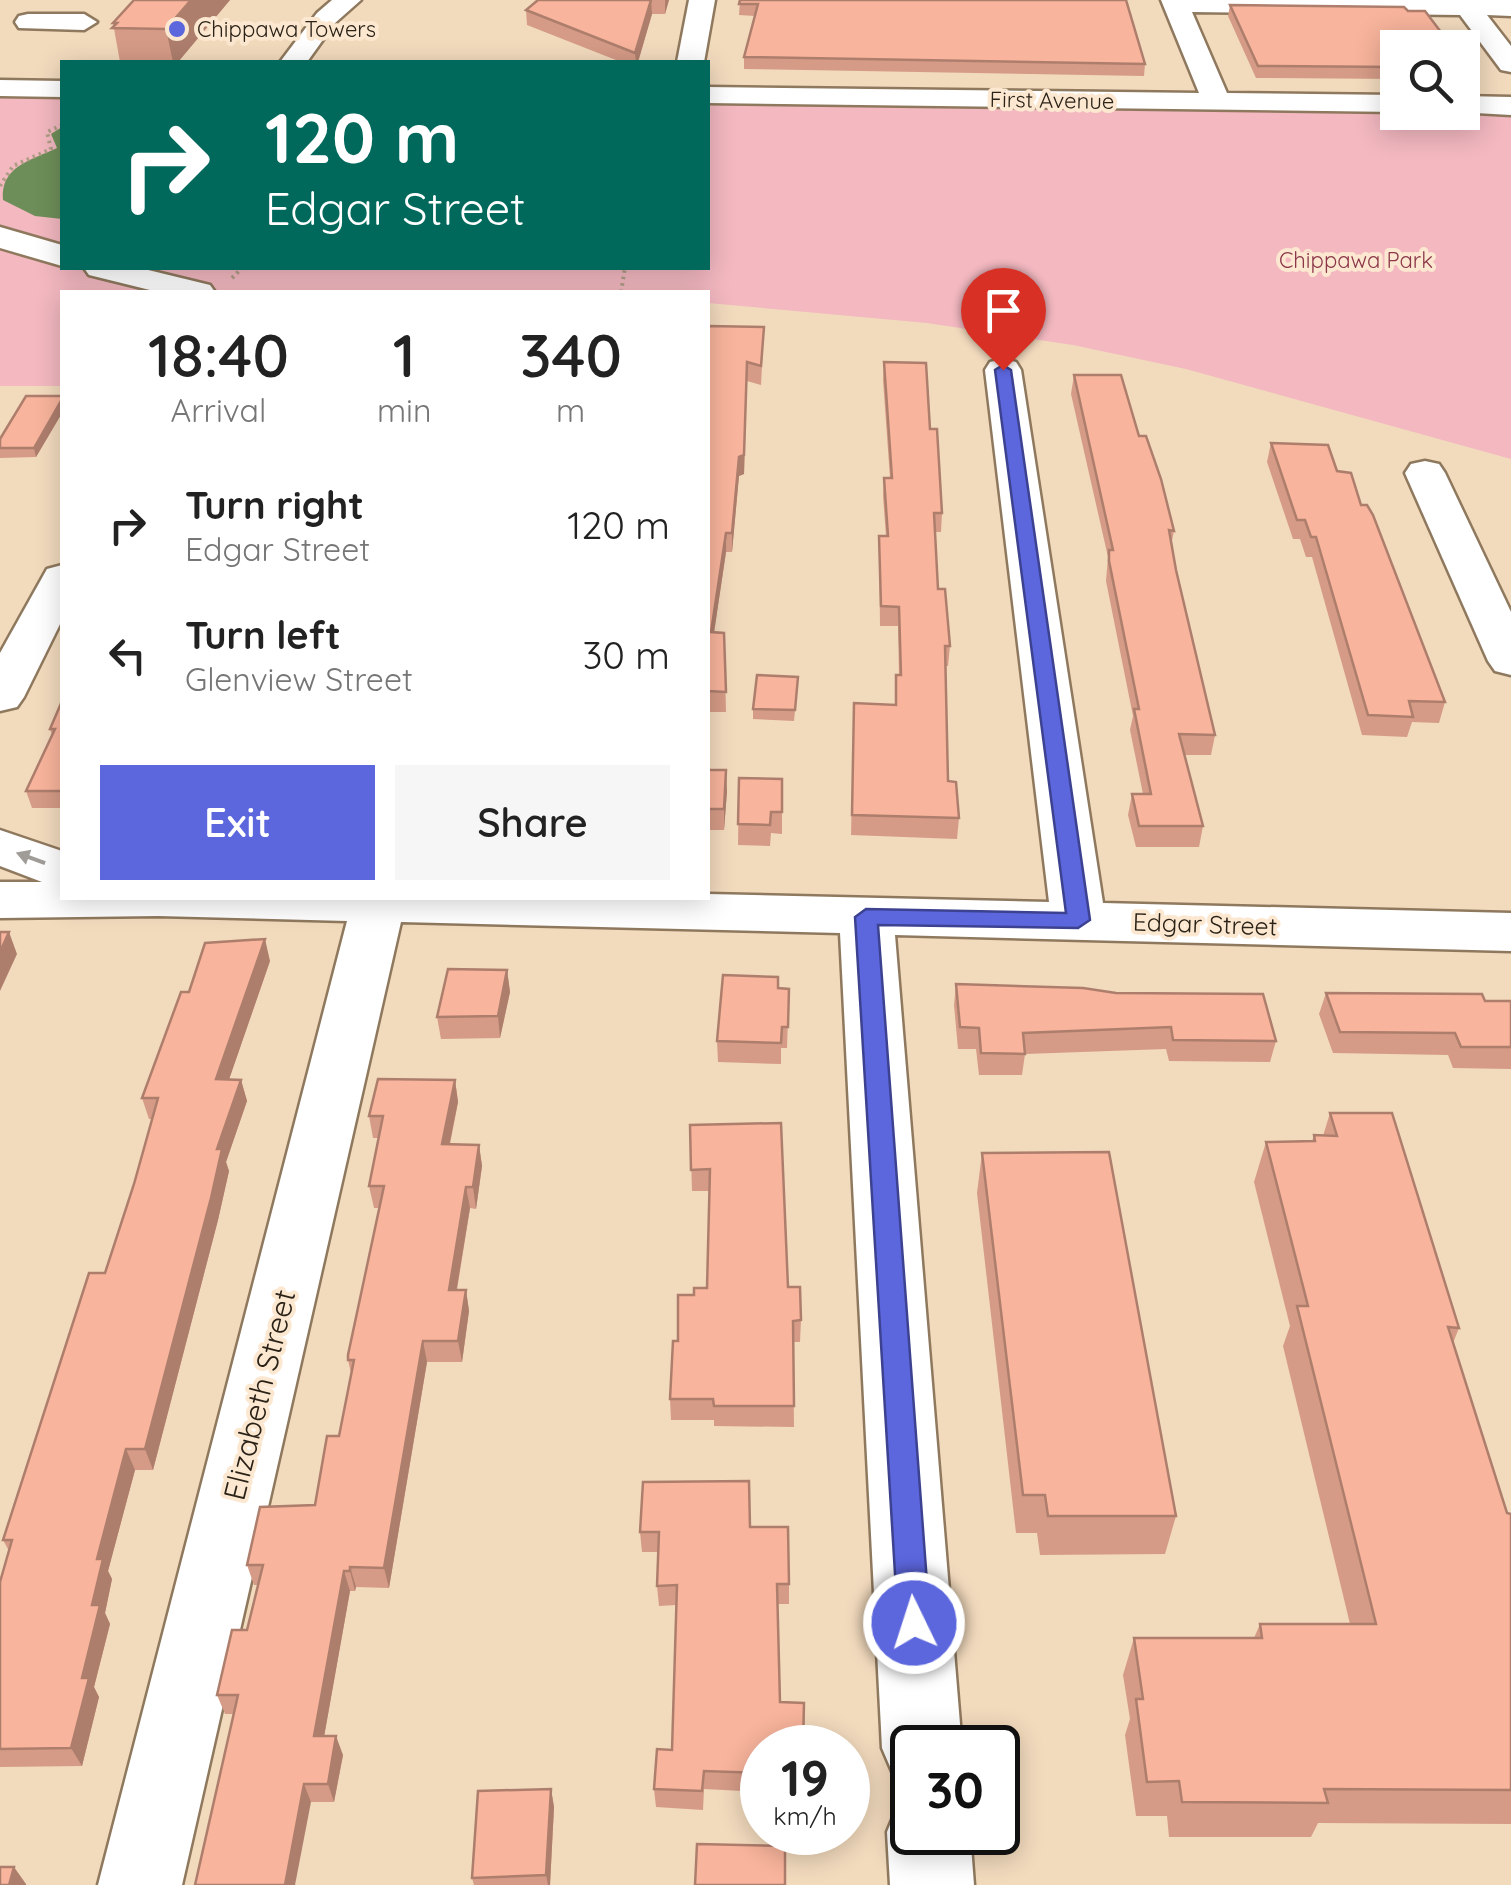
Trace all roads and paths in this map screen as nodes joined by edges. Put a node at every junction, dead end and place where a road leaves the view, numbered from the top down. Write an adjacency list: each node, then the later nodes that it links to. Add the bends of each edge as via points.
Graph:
1 (348, 0): 8 (street)
2 (702, 0): 9 (street)
3 (1176, 2): 4 (street); 14 (street)
4 (1452, 4): 5 (street); 10 (street)
5 (1511, 8)
6 (28, 22): 7 (street)
7 (84, 22)
8 (294, 60)
9 (690, 60)
10 (1511, 64)
11 (0, 88): 12 (street)
12 (60, 89)
13 (710, 96): 14 (street, First Avenue)
14 (1217, 102): 15 (street, First Avenue)
15 (1380, 104)
16 (1480, 105): 17 (street)
17 (1511, 106)
18 (60, 126): 19 (path, via 47,132 54,147 13,166)
19 (0, 186)
20 (0, 237): 21 (street)
21 (60, 255)
22 (109, 270): 23 (street)
23 (190, 290)
24 (1003, 370): 37 (street)
25 (1425, 473): 27 (street)
26 (60, 582): 28 (street)
27 (1511, 660)
28 (0, 697)
29 (0, 847): 30 (street, one-way to 29)
30 (60, 869)
31 (60, 899): 32 (street, Edgar Street)
32 (0, 900)
33 (220, 900): 35 (street, Edgar Street)
34 (540, 902): 35 (street, Edgar Street); 36 (street, Edgar Street)
35 (378, 905): 41 (street, Elizabeth Street)
36 (866, 917): 37 (street, Edgar Street); 39 (street)
37 (1078, 920): 38 (street, Edgar Street)
38 (1511, 932)
39 (920, 1725)
40 (930, 1855): 42 (street)
41 (140, 1885)
42 (932, 1885)

